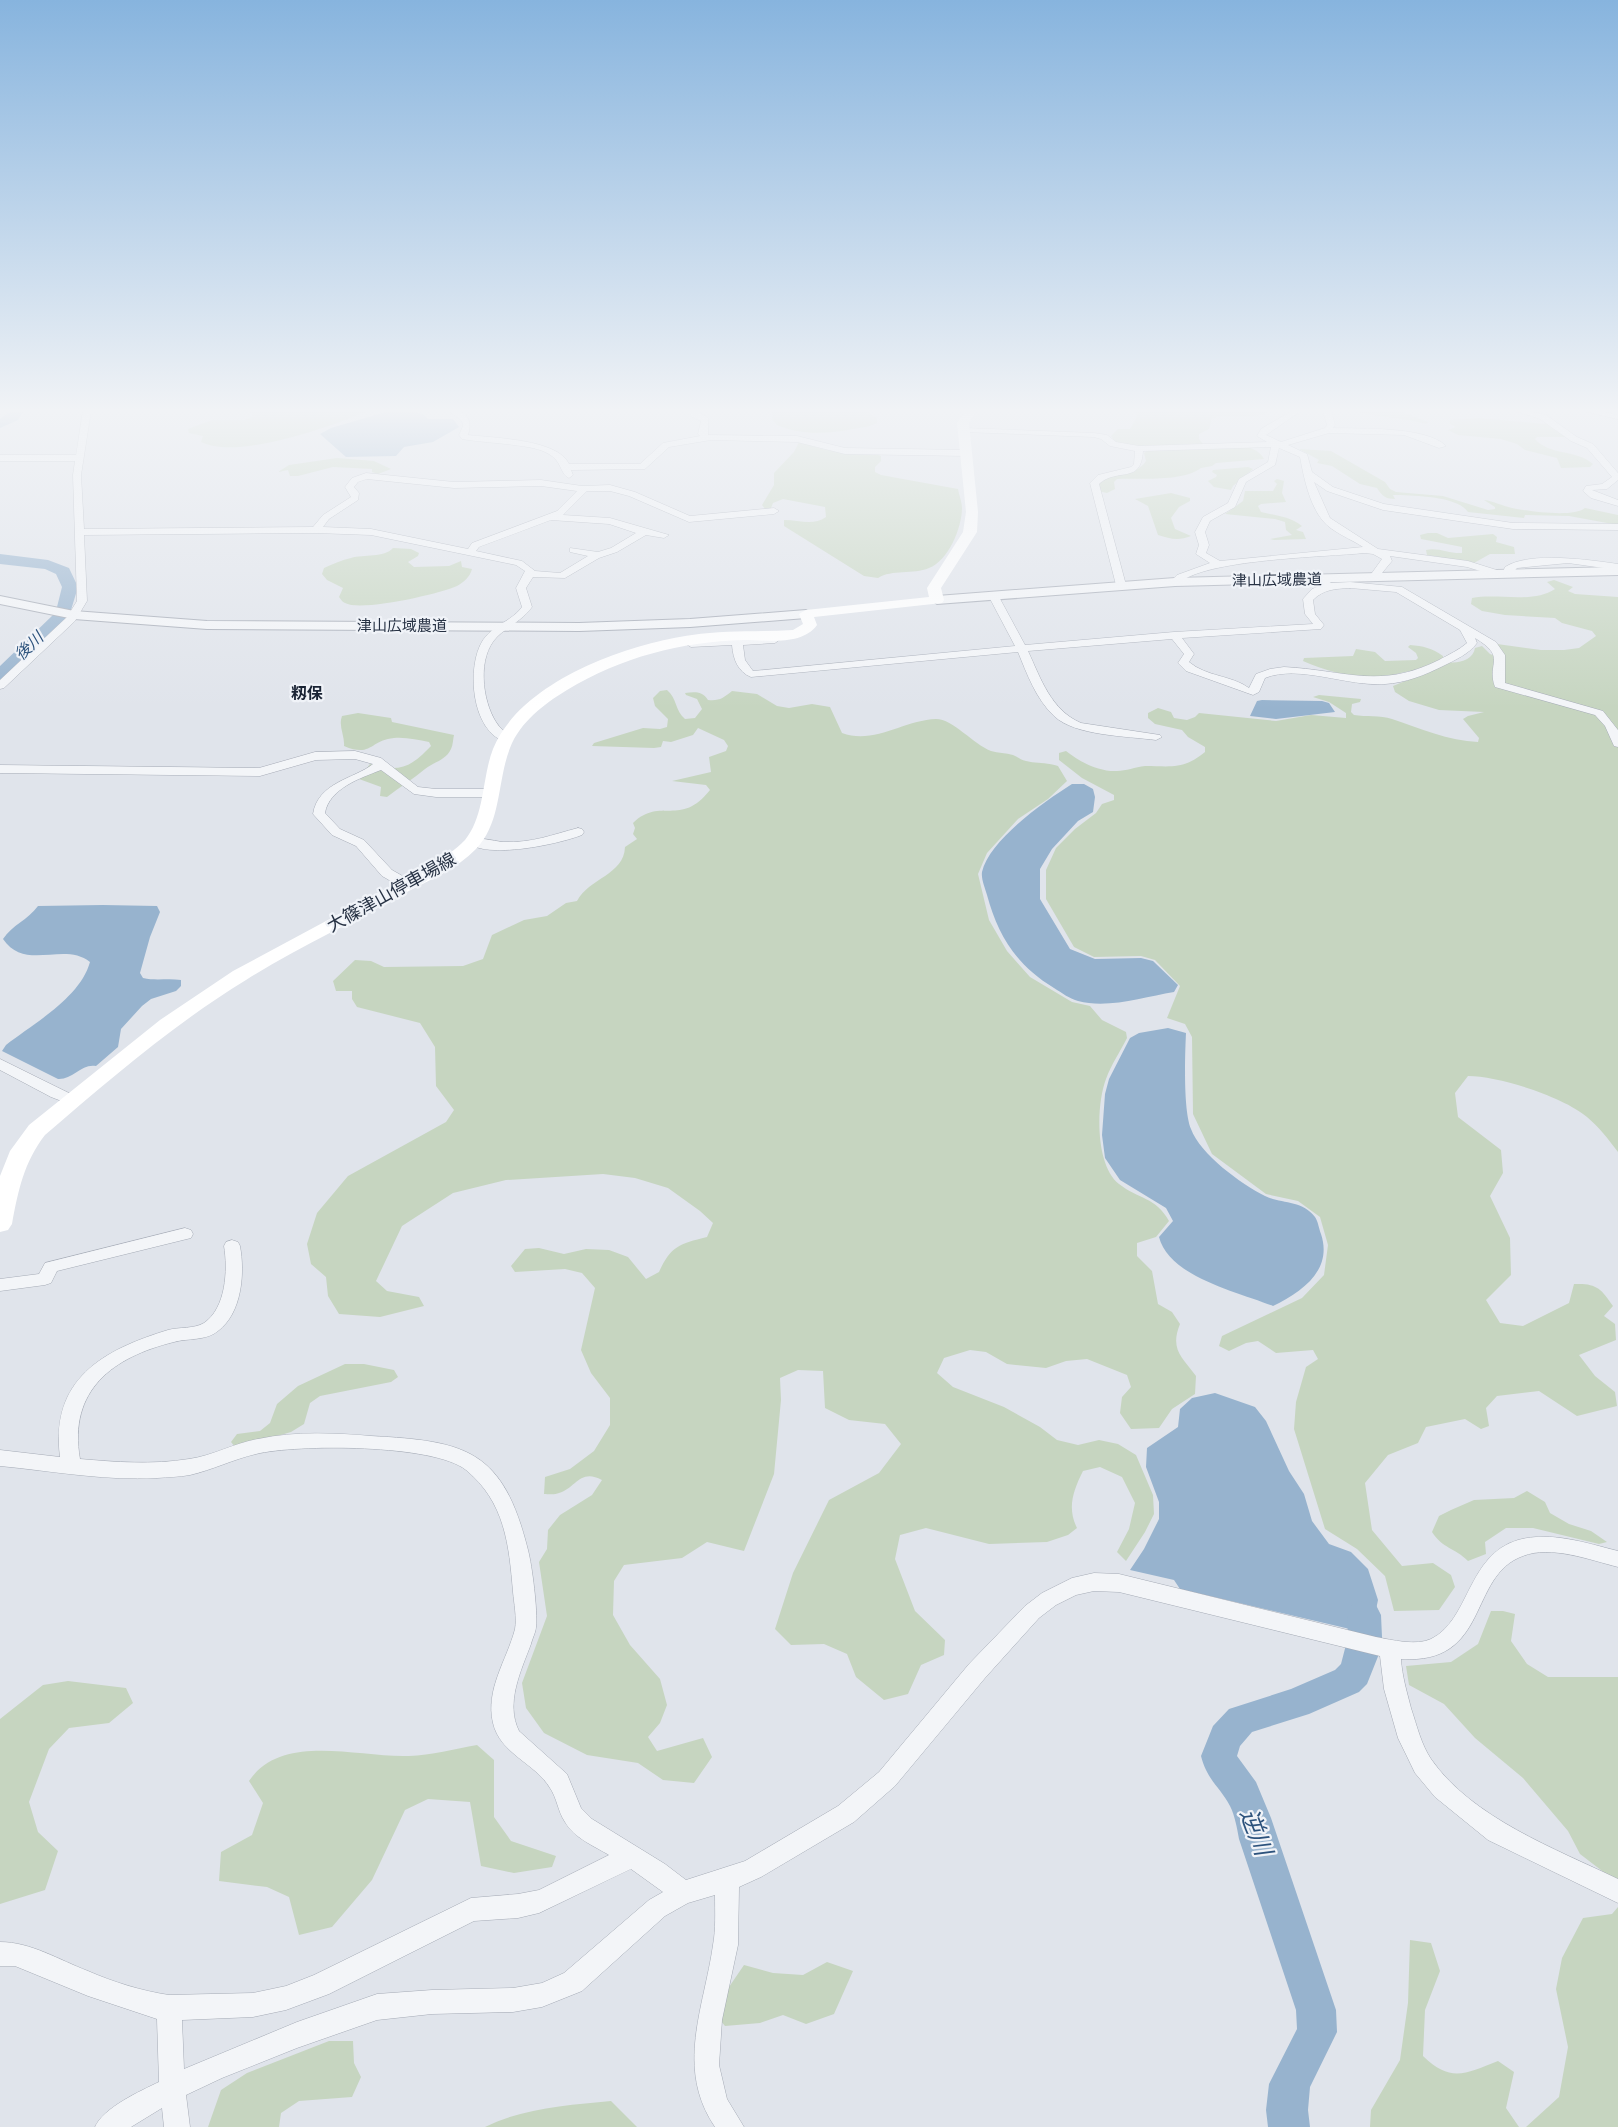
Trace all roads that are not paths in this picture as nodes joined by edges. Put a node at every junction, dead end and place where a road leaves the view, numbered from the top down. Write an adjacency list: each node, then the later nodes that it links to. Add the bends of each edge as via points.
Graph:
1 (79, 510): 14 (street)
2 (336, 510): 13 (street)
3 (563, 510): 11 (street)
4 (669, 510): 10 (street, via 689,519)
5 (972, 510): 31 (main road, via 970,532 934,588)
6 (1101, 510): 28 (street)
7 (1222, 510): 21 (street, via 1206,519 1200,532 1204,545 1201,554)
8 (1321, 510): 19 (street, via 1327,520)
9 (1405, 510): 12 (street, via 1513,526)
10 (774, 511)
11 (551, 517): 15 (street, via 610,521); 17 (street)
12 (1618, 527)
13 (316, 530): 14 (street); 17 (street, via 387,534 442,546)
14 (80, 531): 33 (street, via 83,592)
15 (644, 532): 16 (street); 20 (street)
16 (664, 535)
17 (473, 548): 23 (street, via 519,563)
18 (573, 550): 20 (street)
19 (1376, 550): 21 (street); 24 (street, via 1468,564); 25 (street, via 1386,561)
20 (595, 556): 23 (street, via 562,576)
21 (1218, 564): 26 (street)
22 (1618, 569): 24 (street, 津山広域農道)
23 (530, 574): 34 (street, via 521,588 527,608)
24 (1504, 574): 25 (street, 津山広域農道)
25 (1374, 577): 27 (street, 津山広域農道)
26 (1175, 582): 27 (street, 津山広域農道); 28 (street, 津山広域農道)
27 (1325, 582): 35 (street, via 1392,587); 37 (street, via 1308,599 1317,627)
28 (1120, 585): 29 (street, 津山広域農道)
29 (993, 595): 31 (street, 津山広域農道); 40 (street)
30 (0, 600): 33 (street, 津山広域農道)
31 (937, 600): 32 (main road)
32 (806, 614): 34 (street, 津山広域農道, via 643,625); 36 (main road, 大篠津山停車場線, via 810,625 805,630)
33 (74, 615): 34 (street, 津山広域農道, via 207,625); 41 (street)
34 (505, 627): 43 (street, via 489,640 483,652 479,693 495,733)
35 (1465, 630): 37 (street, via 1472,643 1469,647 1437,666 1372,681 1271,672 1260,676 1252,692 1196,674 1183,663 1190,654); 44 (street, via 1497,650 1502,663 1499,685 1599,713 1610,725)
36 (780, 635): 38 (main road, 大篠津山停車場線); 39 (street, via 775,640)
37 (1174, 635): 40 (street)
38 (671, 642): 39 (street); 43 (main road, 大篠津山停車場線, via 615,658 571,681 536,704)
39 (738, 642): 40 (street, via 737,650 751,675)
40 (1021, 648): 42 (street, via 1043,695 1068,723)
41 (0, 686)
42 (1156, 737)
43 (506, 739): 47 (main road, 大篠津山停車場線)
44 (1618, 744)
45 (383, 765): 46 (street, via 364,756 344,754 315,756 260,772); 47 (street, via 414,790); 50 (street, via 344,782 321,804 319,814 336,832 360,843 387,873)
46 (0, 769)
47 (490, 793): 49 (main road, 大篠津山停車場線)
48 (578, 832): 49 (street, via 535,846)
49 (473, 842): 50 (main road, 大篠津山停車場線, via 458,856)
50 (408, 885): 52 (main road, 大篠津山停車場線, via 221,987 167,1024)
51 (0, 1064): 52 (street)
52 (72, 1100): 53 (main road, 大篠津山停車場線, via 37,1130 21,1151 8,1185)
53 (0, 1224)
54 (185, 1234): 56 (street, via 51,1267 45,1279)
55 (232, 1246): 58 (street, via 234,1270 227,1301 212,1327 126,1351 93,1372 69,1418)
56 (0, 1285)
57 (0, 1458): 58 (street)
58 (73, 1467): 61 (street, via 127,1471 190,1467 258,1446 318,1440 425,1446 469,1462 502,1497 520,1557 526,1627 505,1686 504,1724 511,1738 555,1776 573,1815 584,1827)
59 (1618, 1558): 60 (street, via 1569,1548 1518,1548 1487,1576 1454,1631 1439,1646 1415,1651)
60 (1376, 1645): 62 (street, via 1119,1583 1094,1582 1072,1587 1032,1612 887,1779 846,1814 790,1849); 63 (street, via 1390,1661 1409,1738 1423,1766 1443,1790 1496,1832)
61 (630, 1856): 64 (street); 66 (street, via 544,1901 485,1907 461,1914 286,1998 253,2004)
62 (728, 1880): 64 (street); 70 (street, via 724,1952 705,2045 714,2100)
63 (1618, 1891)
64 (683, 1893): 67 (street, via 657,1908 573,1982 542,1995 377,2007 297,2035)
65 (0, 1954): 66 (street, via 33,1959 88,1983)
66 (169, 2008): 67 (street)
67 (172, 2088): 68 (street); 69 (street)
68 (108, 2127)
69 (177, 2127)
70 (731, 2127)

